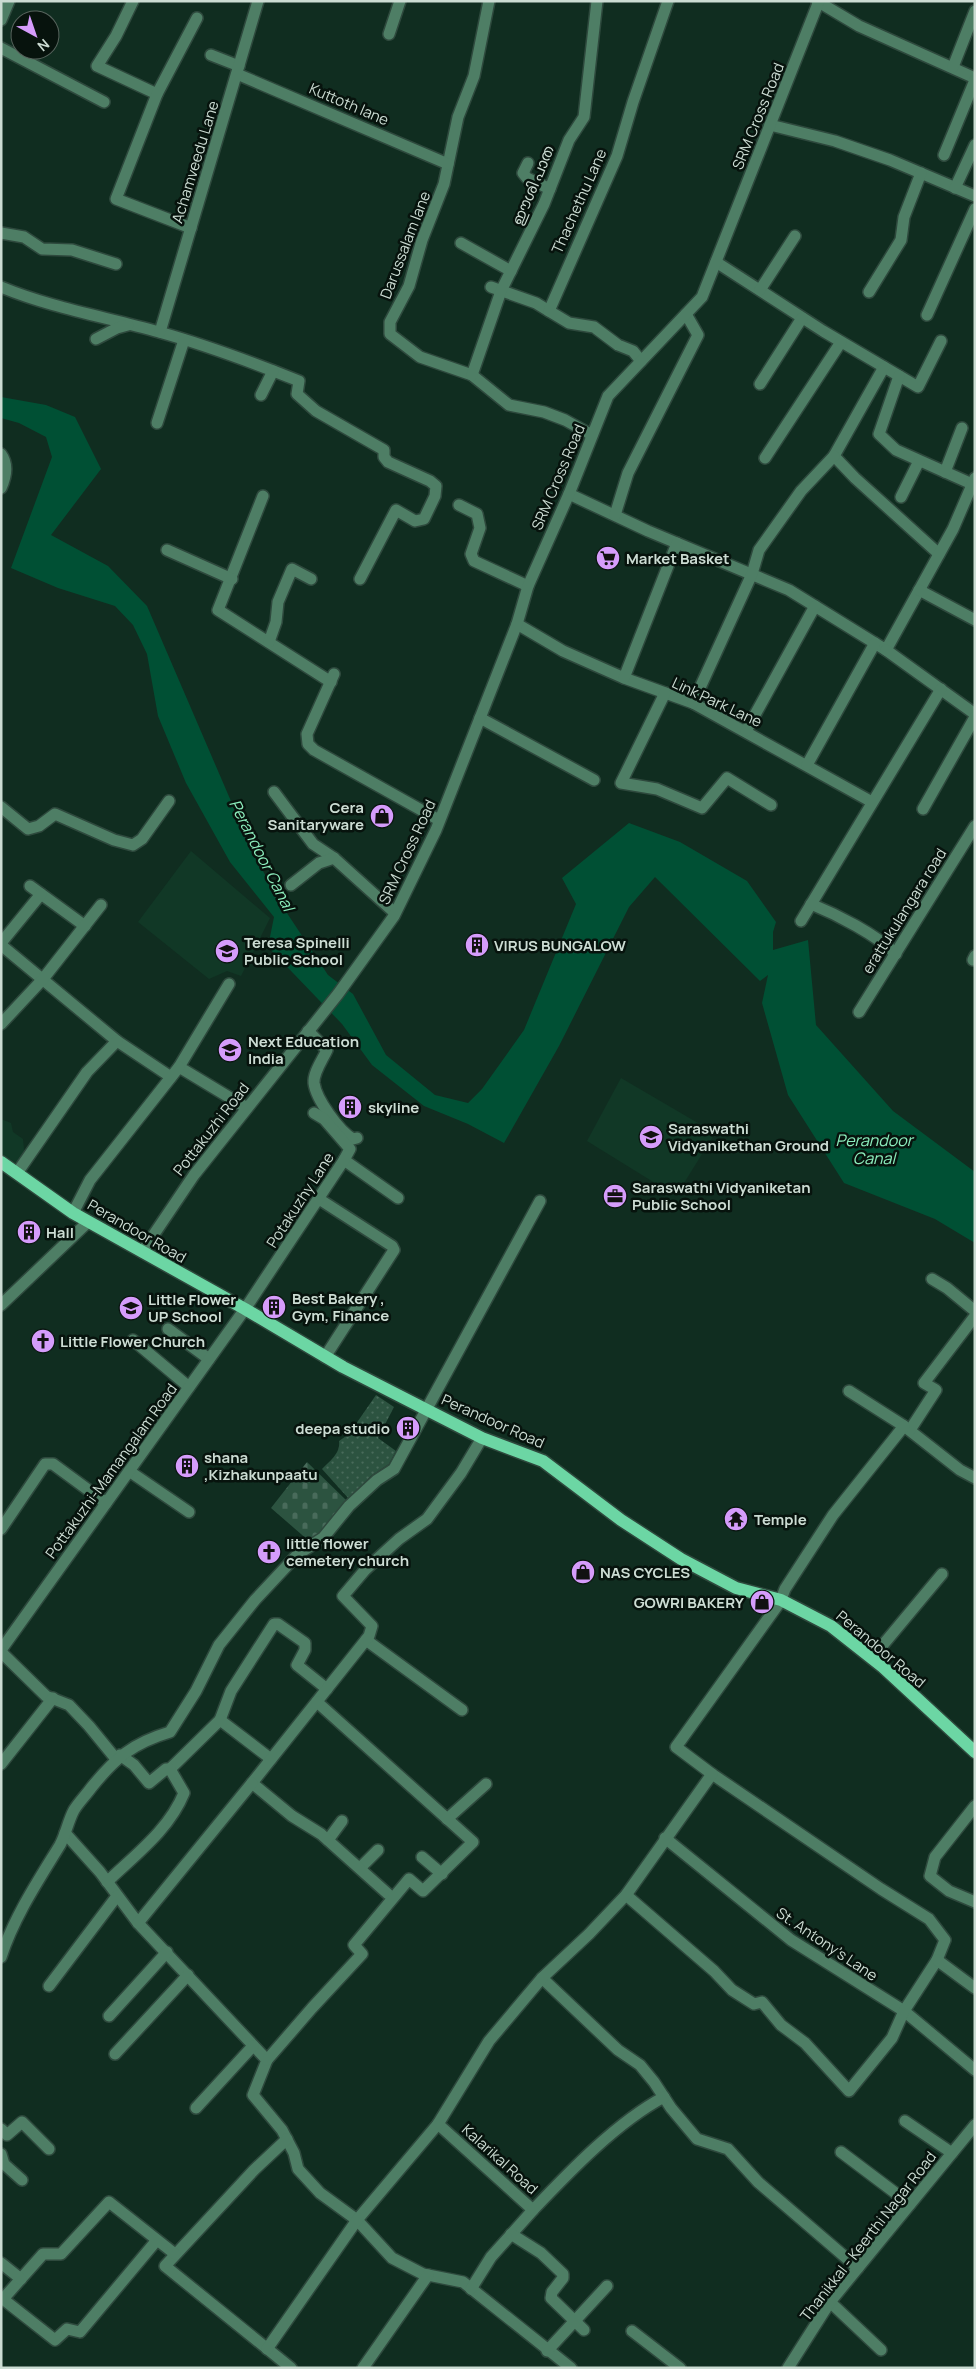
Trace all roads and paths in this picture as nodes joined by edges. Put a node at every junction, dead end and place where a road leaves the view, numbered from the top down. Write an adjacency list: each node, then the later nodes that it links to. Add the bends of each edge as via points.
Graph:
1 (9, 1): 11 (street)
2 (133, 1): 18 (street, via 97,66)
3 (258, 1): 16 (street, Achamveedu Lane)
4 (400, 1): 12 (street)
5 (489, 1): 24 (street, Darussalam lane, via 474,76 458,117)
6 (597, 1): 27 (street, ഈശി പാത, via 584,117 569,140)
7 (668, 1): 41 (street, Thachethu Lane, via 617,156)
8 (818, 2): 15 (street, via 859,26); 20 (street, SRM Cross Road)
9 (975, 11): 15 (street)
10 (197, 18): 18 (street)
11 (1, 20)
12 (389, 34)
13 (1, 48): 19 (street)
14 (211, 55): 16 (street, Kuttoth lane)
15 (953, 67): 17 (street)
16 (238, 70): 24 (street, Kuttoth lane); 30 (street, Achamveedu Lane)
17 (975, 79): 22 (street)
18 (157, 94): 30 (street, via 116,199)
19 (104, 102)
20 (770, 125): 25 (street, via 835,141); 34 (street, SRM Cross Road)
21 (975, 145): 26 (street)
22 (944, 155)
23 (528, 163): 27 (street, via 523,173 527,178)
24 (448, 164): 54 (street, Darussalam lane, via 409,286 390,322 390,334 420,357)
25 (921, 173): 26 (street); 40 (street, via 904,217 901,240)
26 (955, 188): 28 (street)
27 (550, 189): 36 (street, ഈശി പാത)
28 (975, 196)
29 (975, 210): 43 (street)
30 (191, 228): 46 (street, Achamveedu Lane)
31 (1, 233): 35 (street, via 24,237 42,249 72,250)
32 (795, 236): 39 (street)
33 (461, 243): 36 (street)
34 (716, 262): 39 (street); 42 (street, SRM Cross Road, via 702,297)
35 (116, 264)
36 (511, 271): 38 (street, ഈശി പാത)
37 (1, 288): 45 (street)
38 (496, 289): 41 (street); 54 (street, ഈശി പാത)
39 (760, 290): 44 (street)
40 (869, 292)
41 (550, 311): 51 (street, via 569,322 594,327 633,352)
42 (686, 314): 51 (street, SRM Cross Road); 72 (street, via 698,335 628,473)
43 (927, 315)
44 (802, 318): 50 (street); 56 (street)
45 (130, 325): 46 (street); 47 (street)
46 (160, 332): 48 (street)
47 (96, 339)
48 (184, 340): 53 (street); 58 (street)
49 (941, 341): 55 (street, via 918,387)
50 (841, 342): 52 (street); 63 (street)
51 (641, 361): 60 (street, SRM Cross Road, via 608,396)
52 (884, 367): 55 (street); 62 (street)
53 (273, 371): 57 (street); 79 (street, via 299,381 297,394 316,411 384,450 388,462 436,486 435,496 422,521 415,521 396,510)
54 (472, 375): 60 (street, Darussalam lane, via 509,404 544,412)
55 (899, 376): 64 (street, via 879,434 896,450)
56 (760, 384)
57 (261, 395)
58 (157, 423)
59 (962, 428): 65 (street)
60 (592, 435): 68 (street, SRM Cross Road)
61 (1, 454): 67 (street, via 7,476)
62 (834, 456): 75 (street); 76 (street, via 801,492 759,550)
63 (766, 458)
64 (919, 461): 65 (street); 70 (street)
65 (945, 472): 66 (street)
66 (974, 481): 75 (street)
67 (1, 488)
68 (569, 494): 72 (street); 80 (street, SRM Cross Road)
69 (263, 496): 77 (street)
70 (901, 497)
71 (459, 505): 80 (street, via 477,514 480,528 471,554 474,561)
72 (614, 515): 73 (street)
73 (677, 543): 76 (street); 88 (street)
74 (167, 550): 77 (street)
75 (939, 554): 81 (street)
76 (752, 574): 82 (street, via 790,590); 91 (street)
77 (232, 579): 85 (street, via 218,610)
78 (311, 579): 85 (street, via 292,569 278,602)
79 (360, 579)
80 (528, 586): 84 (street, SRM Cross Road)
81 (919, 590): 83 (street); 87 (street)
82 (815, 606): 86 (street); 94 (street)
83 (975, 620)
84 (518, 624): 88 (street, Link Park Lane, via 563,650); 93 (street, SRM Cross Road)
85 (269, 642): 103 (street, via 333,678 307,734 308,744)
86 (875, 643): 87 (street); 95 (street)
87 (886, 650): 89 (street)
88 (624, 678): 90 (street, Link Park Lane)
89 (941, 689): 92 (street); 99 (street)
90 (665, 693): 91 (street, Link Park Lane); 100 (street, via 621,783 657,789 702,808 727,778)
91 (693, 703): 94 (street, Link Park Lane)
92 (975, 715): 102 (street)
93 (480, 718): 96 (street); 103 (street, SRM Cross Road)
94 (746, 732): 95 (street, Link Park Lane)
95 (807, 765): 99 (street, Link Park Lane)
96 (594, 780)
97 (274, 792): 105 (street, via 313,844)
98 (170, 801): 101 (street, via 142,839 133,845 56,814 39,826 28,829)
99 (872, 802): 109 (street)
100 (771, 804)
101 (1, 807)
102 (923, 809)
103 (440, 820): 111 (street, SRM Cross Road)
104 (975, 826): 115 (street, erattukulangara road)
105 (334, 858): 106 (street, via 319,863); 111 (street)
106 (291, 885)
107 (30, 886): 108 (street)
108 (41, 894): 113 (street); 114 (street)
109 (811, 904): 112 (street); 115 (street, via 884,942)
110 (102, 905): 113 (street)
111 (396, 913): 117 (street, SRM Cross Road)
112 (801, 921)
113 (84, 926): 116 (street)
114 (1, 944): 116 (street)
115 (896, 954): 119 (street, erattukulangara road)
116 (43, 979): 120 (street); 122 (street)
117 (347, 982): 121 (street, Pottakuzhi Road)
118 (229, 984): 123 (street)
119 (859, 1012)
120 (1, 1024)
121 (308, 1032): 125 (street, Pottakuzhi Road); 127 (street, via 327,1050 314,1082 324,1106 348,1136)
122 (117, 1041): 124 (street); 130 (street, via 87,1072)
123 (179, 1067): 124 (street); 125 (street)
124 (171, 1077): 134 (street, via 90,1180)
125 (246, 1108): 136 (street, Pottakuzhi Road, via 194,1174)
126 (314, 1113): 128 (street, Potakuzhy Lane, via 324,1119 350,1149)
127 (357, 1138)
128 (344, 1160): 131 (street); 132 (street, Potakuzhy Lane)
129 (1, 1162): 130 (main road, Perandoor Road)
130 (16, 1173): 134 (main road, Perandoor Road)
131 (398, 1198)
132 (319, 1199): 139 (street, Potakuzhy Lane); 144 (street, via 394,1250)
133 (540, 1201): 148 (street)
134 (73, 1213): 135 (main road, Perandoor Road)
135 (88, 1222): 136 (main road, Perandoor Road); 138 (street)
136 (142, 1252): 139 (main road, Perandoor Road)
137 (932, 1279): 140 (street)
138 (1, 1305)
139 (245, 1309): 144 (main road, Perandoor Road); 145 (street, Pottakuzhi-Mamangalam Road)
140 (975, 1311)
141 (975, 1316): 149 (street, via 924,1383 936,1390)
142 (168, 1329): 145 (street)
143 (133, 1340): 146 (street)
144 (325, 1357): 148 (main road, Perandoor Road)
145 (209, 1360): 146 (street, Pottakuzhi-Mamangalam Road)
146 (189, 1387): 151 (street, Pottakuzhi-Mamangalam Road)
147 (849, 1391): 149 (street)
148 (426, 1410): 150 (main road, Perandoor Road); 167 (street, via 394,1469 349,1506 323,1538 298,1554 219,1645 170,1732 146,1739)
149 (907, 1428): 152 (street); 157 (street, via 833,1515)
150 (482, 1438): 157 (main road, Perandoor Road, via 543,1461 621,1520 681,1559 736,1588); 158 (street, via 427,1519 365,1570 343,1596 372,1626)
151 (129, 1471): 153 (street, Pottakuzhi-Mamangalam Road); 154 (street)
152 (975, 1478)
153 (106, 1503): 155 (street, via 53,1464 45,1464); 159 (street, Pottakuzhi-Mamangalam Road)
154 (189, 1512)
155 (1, 1529)
156 (942, 1574): 160 (street)
157 (781, 1600): 160 (main road, Perandoor Road, via 837,1630); 171 (street, via 676,1747)
158 (366, 1640): 161 (street); 164 (street)
159 (1, 1651): 162 (street, via 46,1696)
160 (872, 1658): 166 (main road, Perandoor Road)
161 (327, 1689): 163 (street); 165 (street, via 297,1665 305,1643 274,1624 231,1692)
162 (53, 1698): 167 (street, via 69,1705); 169 (street)
163 (316, 1702): 168 (street); 175 (street)
164 (462, 1710)
165 (220, 1720): 168 (street); 170 (street)
166 (975, 1752)
167 (118, 1757): 170 (street, via 134,1765 149,1783); 177 (street, via 74,1810)
168 (271, 1759): 172 (street)
169 (1, 1764)
170 (170, 1769): 184 (street, via 184,1793 179,1805 145,1847)
171 (712, 1774): 178 (street); 192 (street, via 929,1919 945,1940)
172 (252, 1783): 179 (street); 189 (street)
173 (486, 1784): 175 (street)
174 (975, 1806): 188 (street, via 935,1857 930,1876 949,1891)
175 (448, 1819): 183 (street, via 473,1842)
176 (342, 1821): 179 (street)
177 (65, 1834): 184 (street); 191 (street, via 36,1882)
178 (665, 1838): 186 (street); 197 (street, St. Antony's Lane, via 791,1940)
179 (328, 1840): 182 (street)
180 (378, 1850): 182 (street)
181 (422, 1858): 183 (street)
182 (360, 1868): 185 (street)
183 (442, 1874): 201 (street, via 423,1891 409,1879 354,1945 362,1954)
184 (107, 1882): 187 (street)
185 (388, 1894)
186 (626, 1895): 194 (street); 197 (street, via 732,1990 754,2004 762,2002 849,2092 892,2038)
187 (117, 1896): 189 (street); 195 (street)
188 (975, 1902)
189 (138, 1922): 190 (street)
190 (167, 1952): 193 (street); 198 (street)
191 (1, 1958)
192 (936, 1960): 196 (street); 197 (street)
193 (188, 1975): 199 (street); 200 (street)
194 (542, 1978): 203 (street, via 618,2050 640,2065); 206 (street, via 489,2041)
195 (49, 1986)
196 (975, 1988)
197 (904, 2011): 202 (street, St. Antony's Lane)
198 (109, 2016)
199 (253, 2046): 201 (street); 204 (street)
200 (115, 2054)
201 (267, 2060): 209 (street, via 253,2095)
202 (975, 2070)
203 (664, 2097): 216 (street, via 601,2144); 222 (street, via 697,2139 728,2149 758,2182)
204 (196, 2108)
205 (905, 2121): 212 (street)
206 (438, 2124): 216 (street, Kalarikal Road); 217 (street)
207 (975, 2125): 212 (street, Thanikkal - Keerthi Nagar Road)
208 (3, 2136): 210 (street, via 22,2122)
209 (287, 2139): 217 (street, via 298,2169 320,2193); 220 (street)
210 (49, 2149)
211 (841, 2152): 215 (street)
212 (952, 2153): 215 (street, Thanikkal - Keerthi Nagar Road)
213 (1, 2154): 214 (street, via 4,2164)
214 (22, 2180)
215 (910, 2204): 222 (street, Thanikkal - Keerthi Nagar Road)
216 (533, 2210): 218 (street, Kalarikal Road)
217 (357, 2220): 223 (street, via 392,2258); 231 (street)
218 (512, 2234): 226 (street, Kalarikal Road, via 491,2257); 228 (street, via 541,2253 563,2274 551,2298)
219 (157, 2240): 220 (street); 224 (street, via 109,2202 61,2254 43,2254); 224 (street, via 80,2332 67,2329 55,2340 4,2299)
220 (175, 2254): 231 (street, via 164,2266)
221 (1, 2263): 224 (street)
222 (858, 2268): 227 (street, Thanikkal - Keerthi Nagar Road)
223 (428, 2274): 226 (street, via 463,2282); 235 (street)
224 (21, 2279)
225 (608, 2286): 228 (street)
226 (471, 2289): 233 (street)
227 (830, 2302): 232 (street); 238 (street, Thanikkal - Keerthi Nagar Road)
228 (575, 2320): 229 (street); 233 (street)
229 (584, 2330)
230 (632, 2331): 237 (street)
231 (267, 2349): 234 (street)
232 (882, 2350)
233 (547, 2351): 236 (street)
234 (291, 2368)
235 (363, 2368)
236 (572, 2368)
237 (680, 2368)
238 (788, 2368)

